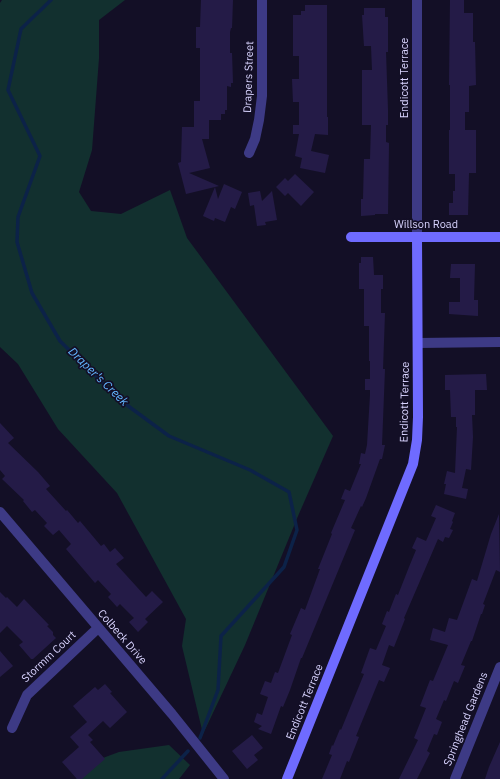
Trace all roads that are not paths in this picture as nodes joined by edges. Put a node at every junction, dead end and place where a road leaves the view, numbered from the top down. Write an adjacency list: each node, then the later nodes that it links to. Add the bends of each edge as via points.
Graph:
1 (262, 0): 3 (street, Drapers Street, via 262,96 259,120)
2 (418, 0): 5 (street, Endicott Terrace)
3 (249, 153)
4 (351, 237): 5 (street, Willson Road)
5 (417, 237): 6 (street, Willson Road); 8 (street, Endicott Terrace)
6 (500, 237)
7 (500, 342): 8 (street)
8 (418, 343): 14 (street, Endicott Terrace, via 418,440 413,464)
9 (0, 512): 10 (street, Colbeck Drive)
10 (98, 628): 12 (street, Stormm Court, via 27,695); 13 (street, Colbeck Drive)
11 (500, 667): 15 (street, Springhead Gardens)
12 (12, 728)
13 (224, 779)
14 (287, 779)
15 (455, 779)

